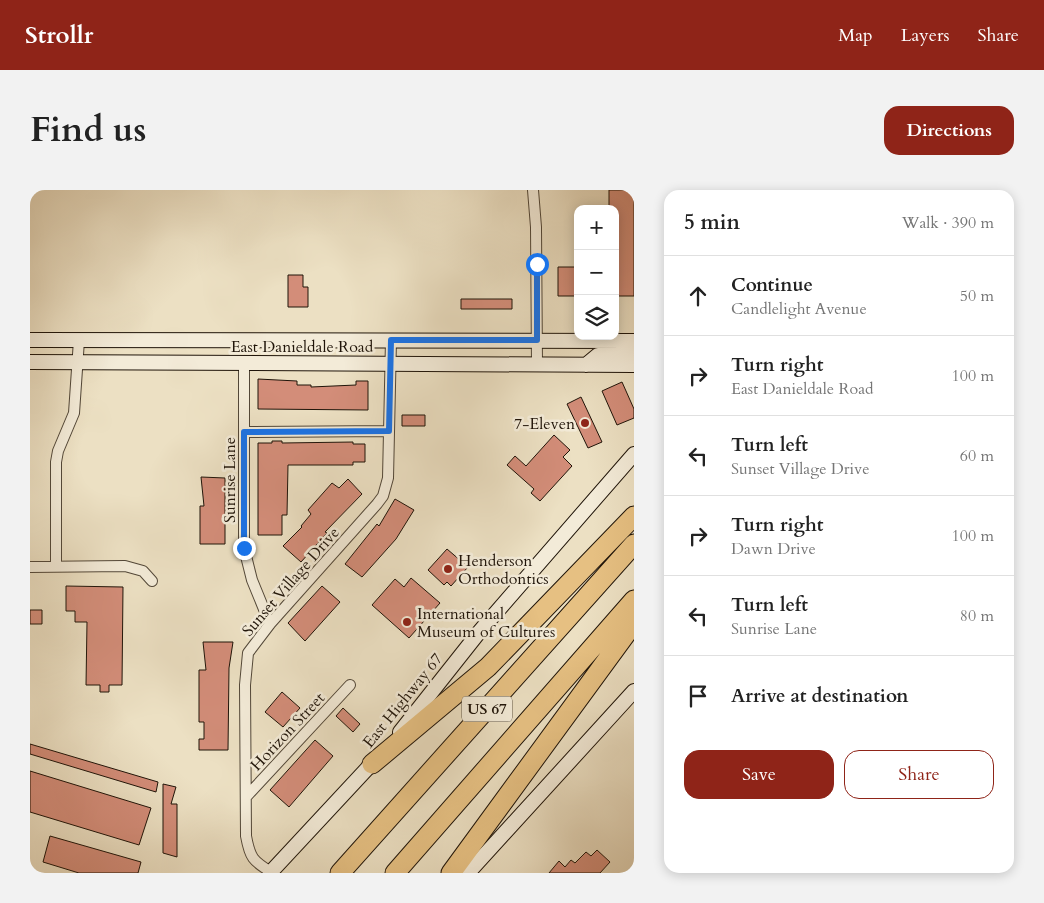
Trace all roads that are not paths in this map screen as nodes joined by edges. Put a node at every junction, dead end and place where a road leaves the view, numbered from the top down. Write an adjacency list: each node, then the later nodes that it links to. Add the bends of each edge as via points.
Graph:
1 (533, 190): 6 (street)
2 (30, 340): 3 (main road, East Danieldale Road)
3 (79, 340): 4 (main road, East Danieldale Road); 10 (street)
4 (318, 340): 5 (main road, East Danieldale Road); 12 (main road)
5 (391, 340): 6 (main road, East Danieldale Road); 13 (street, Sunset Village Drive)
6 (537, 340): 7 (main road, East Danieldale Road); 14 (street)
7 (634, 341)
8 (634, 355): 15 (main road, via 598,355)
9 (30, 362): 10 (main road, East Danieldale Road)
10 (78, 362): 11 (main road, East Danieldale Road); 22 (street, via 74,413 56,462)
11 (244, 363): 12 (main road, East Danieldale Road); 18 (street, Sunrise Lane)
12 (318, 363): 13 (main road, East Danieldale Road)
13 (390, 364): 14 (main road, East Danieldale Road); 17 (street, Sunset Village Drive)
14 (537, 364): 15 (main road, East Danieldale Road)
15 (586, 365): 16 (main road, East Danieldale Road)
16 (634, 365)
17 (389, 431): 18 (street); 27 (street, Sunset Village Drive, via 388,478 383,496)
18 (244, 432): 27 (street, Sunrise Lane, via 244,548 252,580)
19 (634, 454): 30 (main road, East Highway 67, via 480,631)
20 (634, 516): 30 (highway, via 488,667)
21 (634, 544): 33 (highway, US 67)
22 (56, 565): 23 (street); 24 (street, via 125,566 143,571)
23 (30, 567)
24 (152, 581)
25 (634, 600): 34 (highway, US 67)
26 (634, 623): 35 (highway)
27 (270, 624): 31 (street, Sunset Village Drive, via 248,653 246,665)
28 (350, 684): 31 (street, Horizon Street)
29 (634, 691): 36 (main road)
30 (372, 764): 32 (main road, East Highway 67)
31 (246, 798): 32 (street, Sunset Village Drive, via 246,836 250,855)
32 (271, 872)
33 (340, 873)
34 (395, 873)
35 (451, 873)
36 (468, 873)

